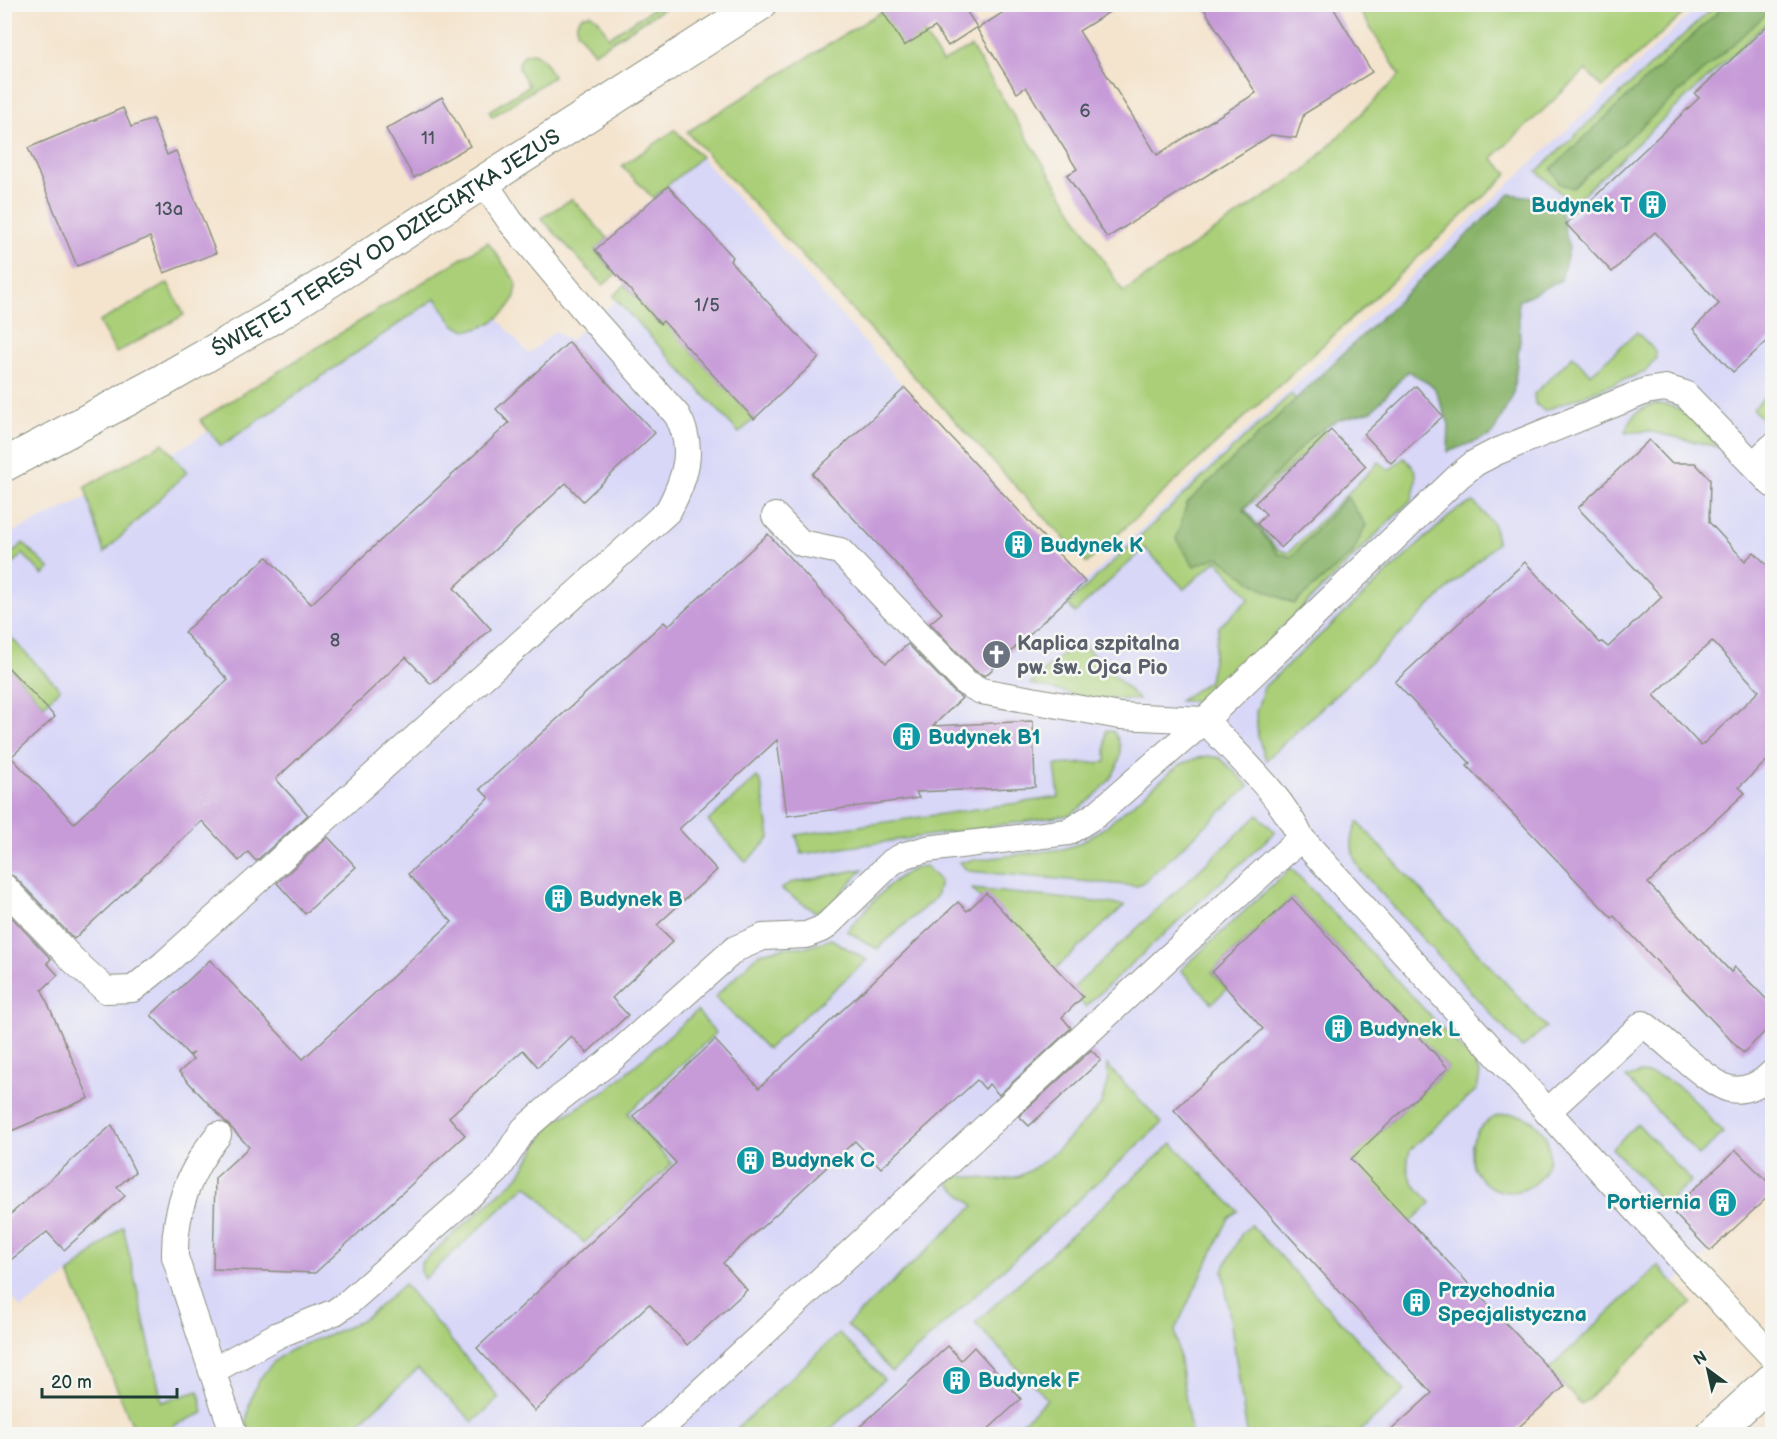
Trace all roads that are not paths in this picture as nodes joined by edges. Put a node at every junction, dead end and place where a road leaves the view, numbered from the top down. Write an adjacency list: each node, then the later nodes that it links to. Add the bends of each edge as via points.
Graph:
1 (760, 4): 2 (street, ŚWIĘTEJ TERESY OD DZIECIĄTKA JEZUS)
2 (484, 182): 5 (street, ŚWIĘTEJ TERESY OD DZIECIĄTKA JEZUS, via 278,314 78,428); 10 (lane, via 510,221 685,429 688,445 682,484 668,511 133,989 106,990)
3 (1773, 447): 4 (lane)
4 (1754, 464): 6 (lane); 8 (lane, via 1685,394 1665,388 1646,391 1496,452 1460,475)
5 (4, 465)
6 (1773, 484)
7 (775, 516): 8 (lane, via 801,543 840,552 966,683 981,691 1120,716)
8 (1205, 720): 9 (lane, via 1269,790); 15 (lane, via 1096,814 1068,832 905,855 892,862 824,928 806,935 763,937 735,949 606,1064 524,1129 497,1171 349,1302)
9 (1302, 838): 12 (lane); 18 (lane)
10 (4, 887)
11 (1773, 1073): 12 (lane, via 1749,1089 1730,1089 1714,1082 1643,1024)
12 (1547, 1112): 14 (lane)
13 (218, 1135): 15 (lane, via 188,1183 175,1237 175,1257)
14 (1773, 1356)
15 (212, 1371): 17 (lane)
16 (1773, 1380): 19 (street)
17 (234, 1434)
18 (655, 1434)
19 (1713, 1434)

